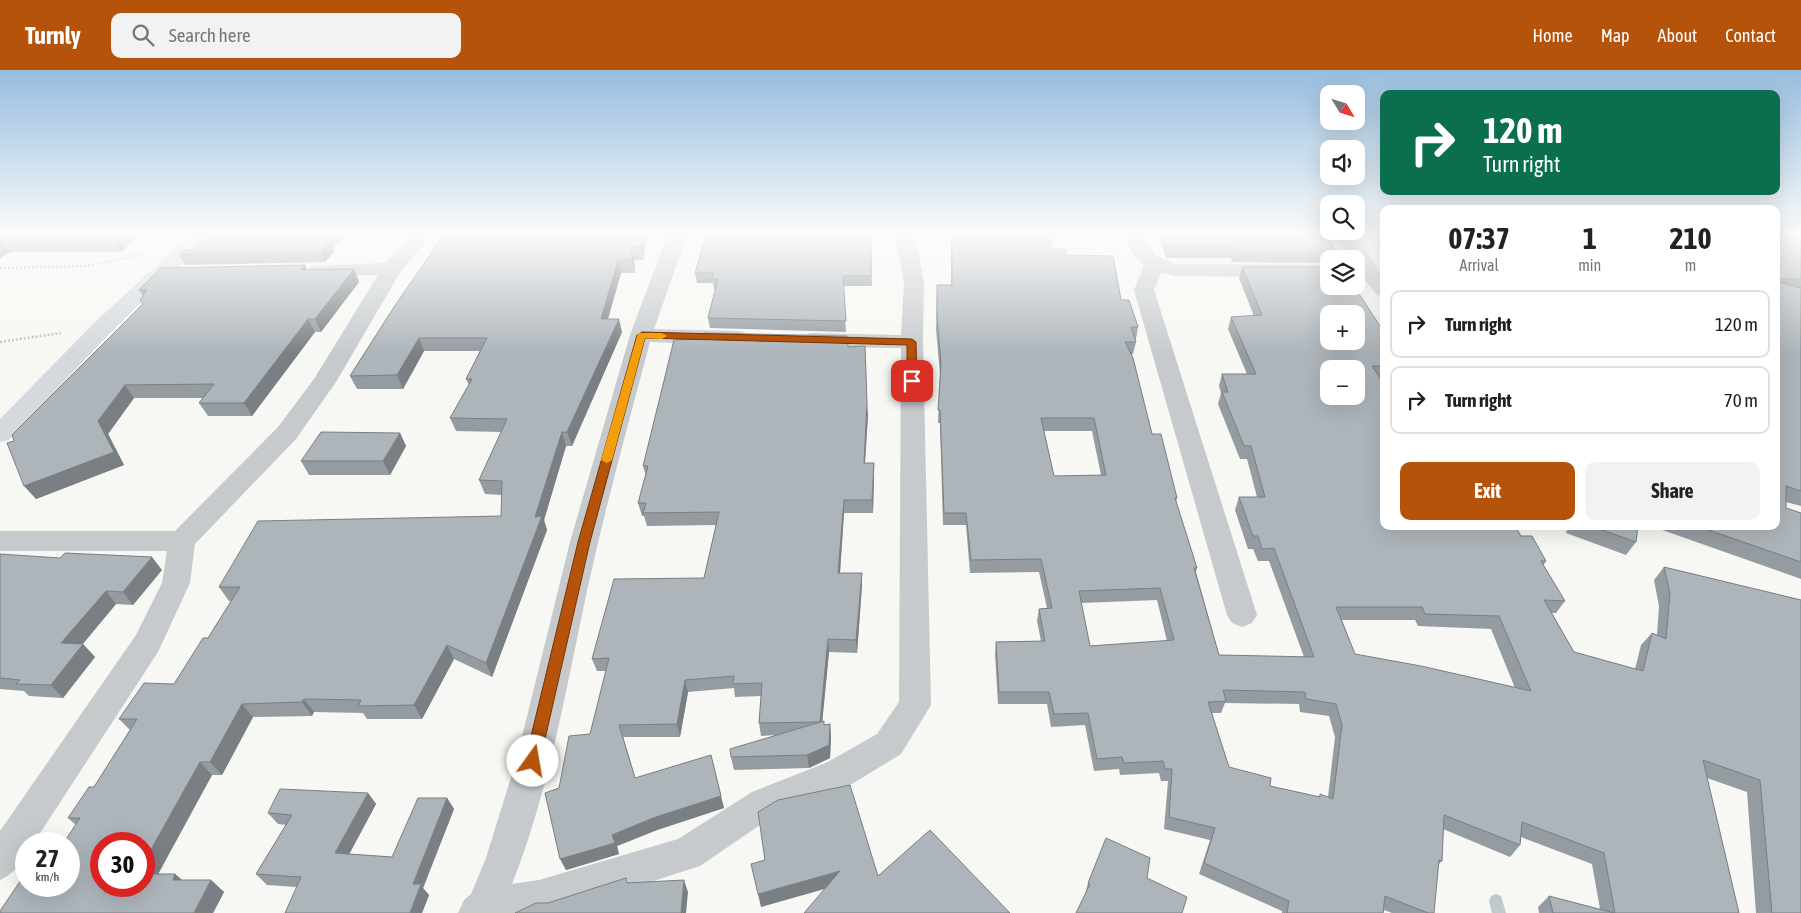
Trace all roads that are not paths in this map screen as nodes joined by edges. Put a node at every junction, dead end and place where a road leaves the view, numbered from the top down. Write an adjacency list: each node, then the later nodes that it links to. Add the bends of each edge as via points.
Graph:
1 (145, 275): 12 (street, via 104,327)
2 (388, 275): 13 (street, via 324,382 287,433)
3 (663, 275): 8 (street)
4 (913, 275): 11 (street)
5 (1150, 275): 15 (street, via 1144,290)
6 (1368, 275): 7 (street)
7 (1380, 287)
8 (642, 335): 9 (street); 18 (street, via 584,542 533,761 504,858)
9 (758, 339)
10 (788, 340): 11 (street)
11 (912, 342): 18 (street, via 916,705 889,744 840,773 764,803 687,854 539,900)
12 (0, 434)
13 (182, 541): 14 (street); 16 (street, via 176,583 147,643)
14 (0, 542)
15 (1242, 615)
16 (11, 830): 17 (street)
17 (0, 862)
18 (480, 910)

